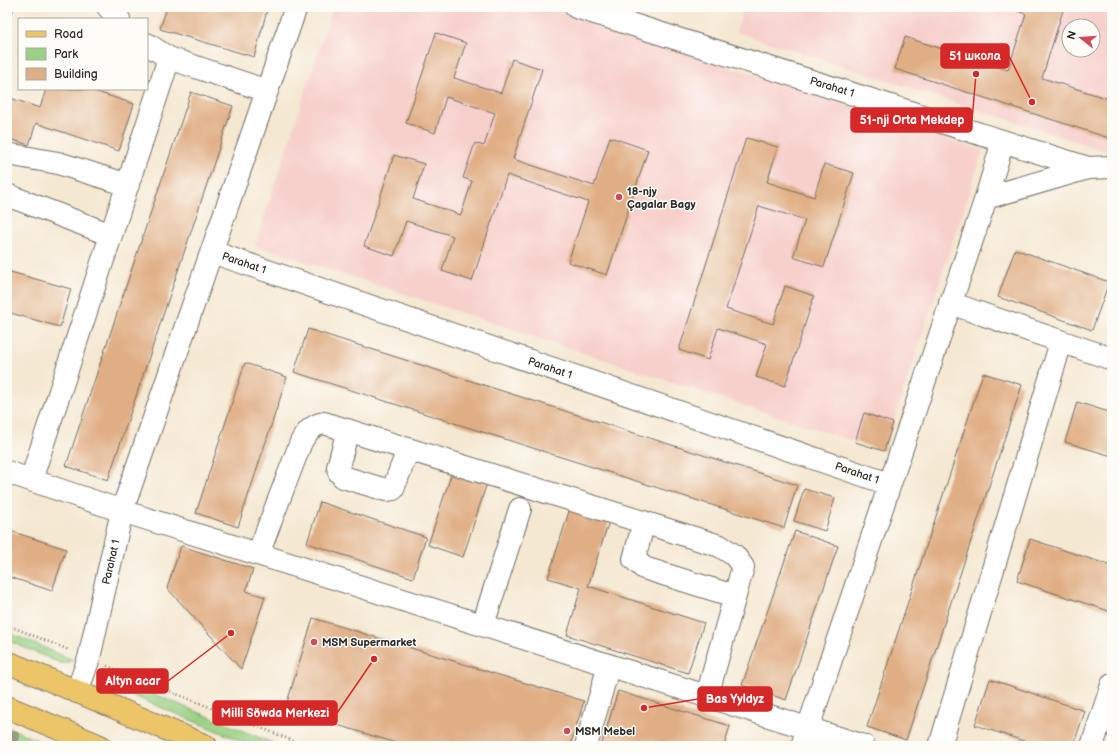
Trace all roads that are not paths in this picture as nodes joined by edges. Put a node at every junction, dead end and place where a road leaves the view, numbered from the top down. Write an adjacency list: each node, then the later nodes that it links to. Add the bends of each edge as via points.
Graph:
1 (108, 7): 4 (street)
2 (296, 7): 7 (street, Parahat 1)
3 (576, 7): 8 (street, Parahat 1)
4 (118, 18)
5 (148, 45): 6 (street)
6 (169, 58): 7 (street); 12 (street)
7 (267, 91): 16 (street, Parahat 1)
8 (1003, 141): 11 (street, Parahat 1); 14 (street)
9 (7, 154): 12 (street, via 58,163)
10 (1112, 167): 11 (street, Parahat 1)
11 (1088, 168): 14 (street, Parahat 1)
12 (128, 185): 15 (street)
13 (7, 195): 15 (street)
14 (986, 198): 17 (street, Parahat 1)
15 (112, 235): 23 (street)
16 (212, 252): 24 (street, Parahat 1); 26 (street, Parahat 1)
17 (950, 304): 18 (street); 24 (street, Parahat 1)
18 (1061, 342): 19 (street); 42 (street)
19 (1112, 359)
20 (348, 430): 21 (street); 21 (street, via 338,467 338,472 343,477 386,490 393,489); 28 (street, via 324,423 316,424 307,432)
21 (408, 450): 27 (street)
22 (7, 472): 23 (street)
23 (31, 480): 26 (street)
24 (889, 484): 37 (street, Parahat 1)
25 (520, 509): 30 (street)
26 (122, 511): 28 (street); 34 (street, Parahat 1, via 89,658)
27 (644, 522): 29 (street, via 720,546 734,556 743,567); 29 (street, via 634,560 637,564)
28 (258, 554): 30 (street)
29 (734, 596): 35 (street)
30 (483, 625): 32 (street)
31 (7, 662): 34 (main road)
32 (609, 665): 35 (street); 40 (street)
33 (1112, 685): 43 (street)
34 (77, 692): 39 (main road)
35 (707, 696): 37 (street)
36 (7, 707): 38 (main road)
37 (805, 737): 41 (street)
38 (100, 746)
39 (206, 746)
40 (586, 746)
41 (864, 746)
42 (940, 746)
43 (1092, 746)

